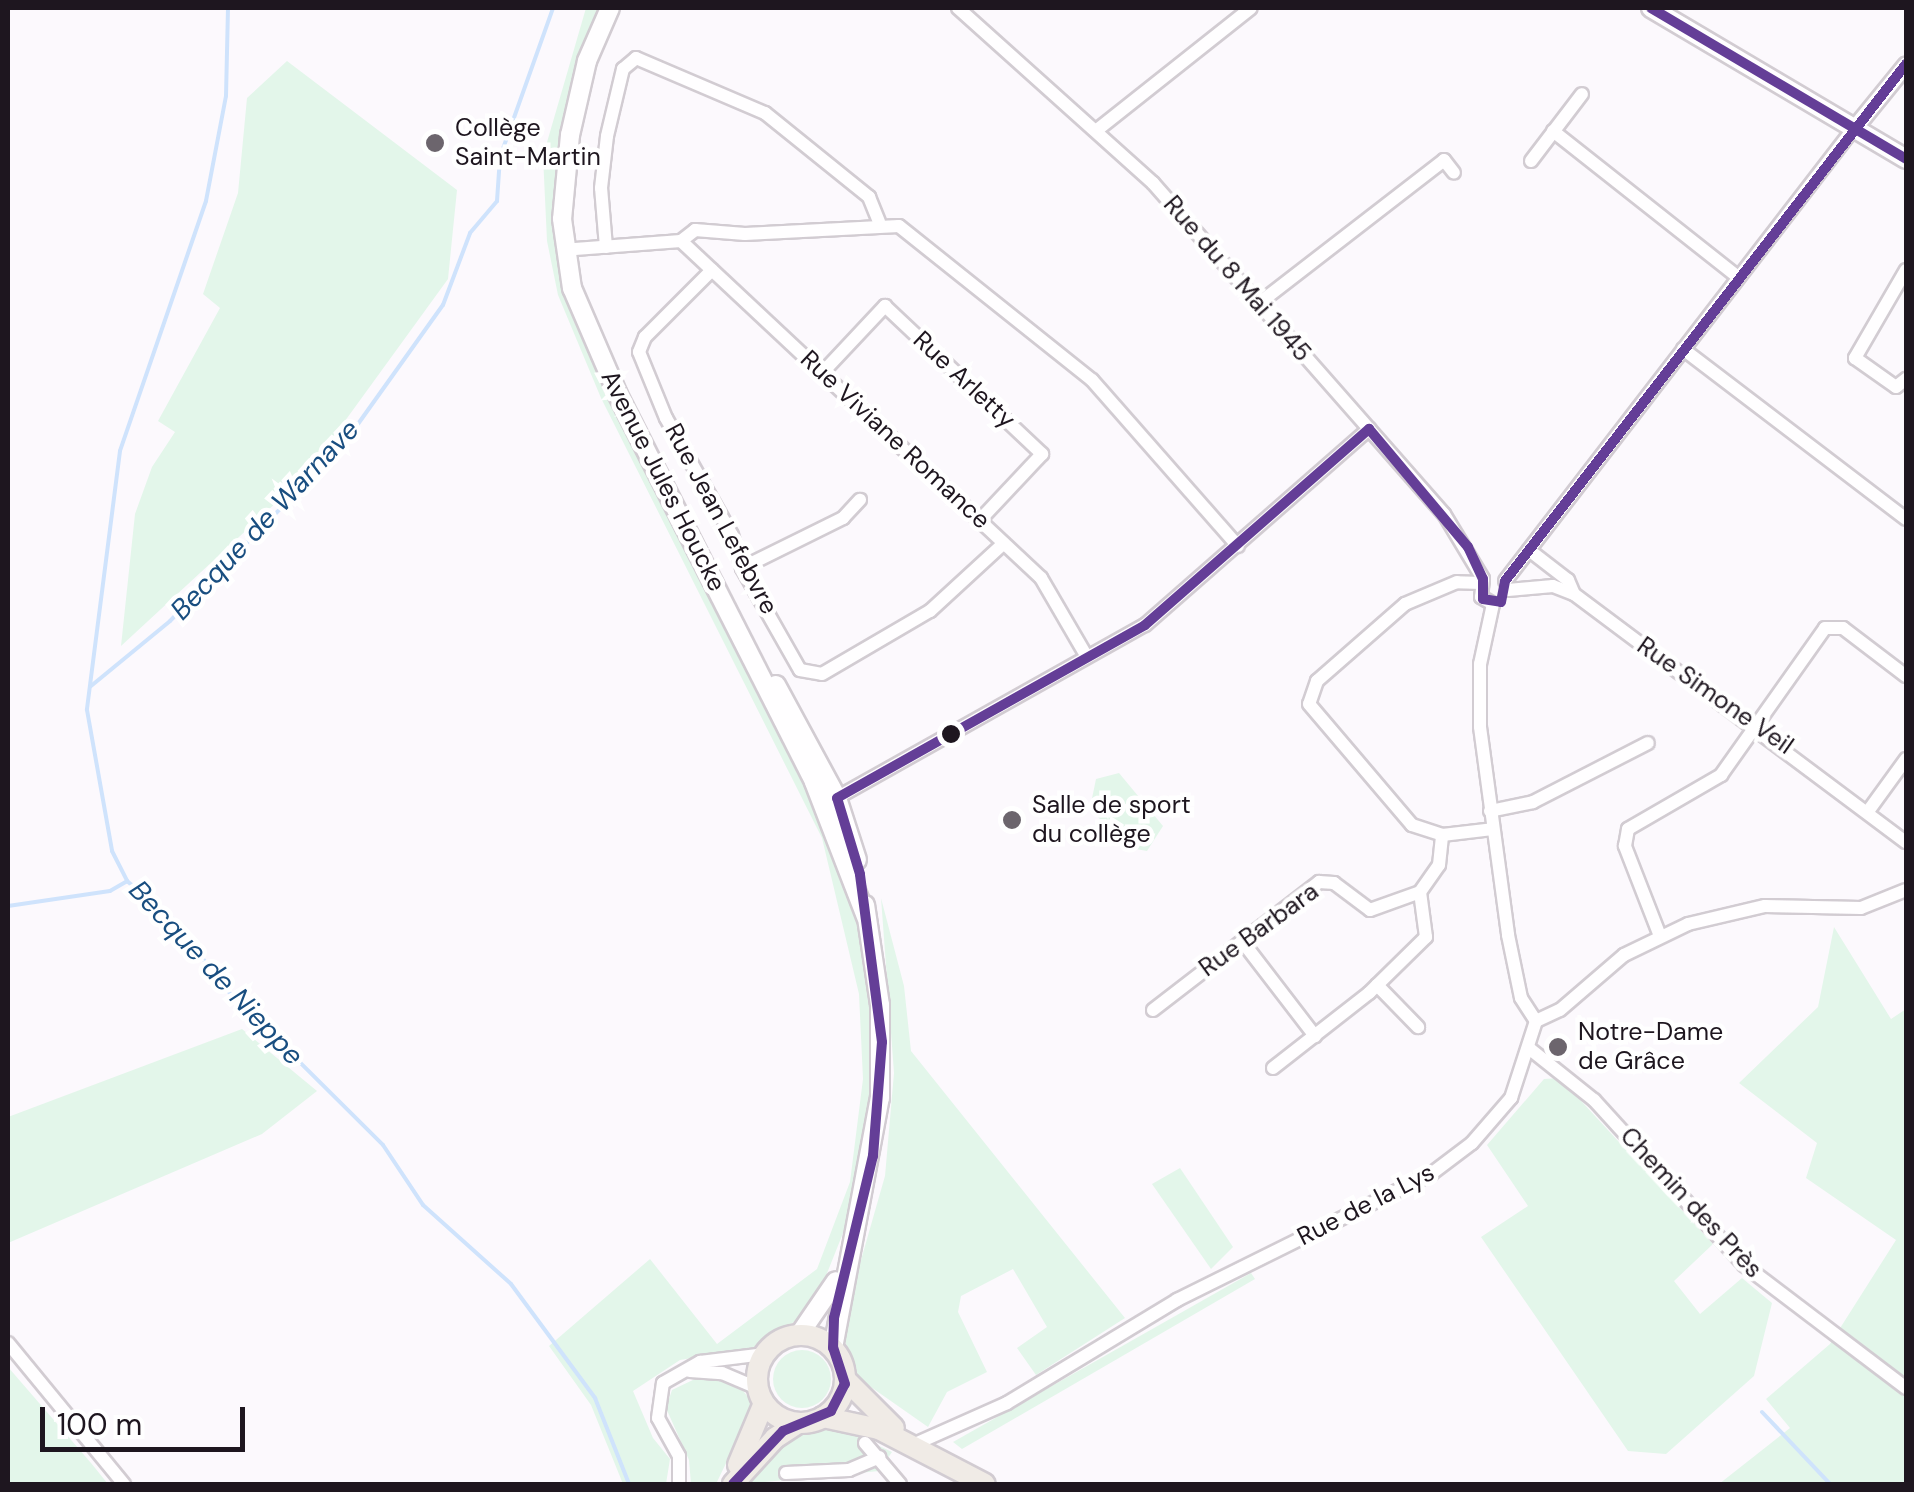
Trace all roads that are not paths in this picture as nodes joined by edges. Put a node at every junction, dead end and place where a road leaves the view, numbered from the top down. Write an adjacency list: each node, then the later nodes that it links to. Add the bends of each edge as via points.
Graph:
1 (610, 8): 13 (main road, Avenue Jules Houcke, via 577,99)
2 (958, 8): 8 (street, Rue du 8 Mai 1945)
3 (1251, 8): 8 (street)
4 (1651, 8): 7 (main road)
5 (1906, 64): 7 (street)
6 (1582, 94): 9 (street)
7 (1854, 128): 10 (main road); 20 (street)
8 (1096, 130): 21 (street, Rue du 8 Mai 1945)
9 (1553, 132): 11 (street); 20 (street)
10 (1906, 159)
11 (1531, 160)
12 (1454, 173): 21 (street, via 1444,160)
13 (566, 179): 17 (main road, Avenue Jules Houcke); 22 (main road, Avenue Jules Houcke, via 566,260)
14 (879, 222): 15 (street, via 744,234 695,230); 16 (street, via 869,197 765,113 636,58 623,70 607,136 601,188); 31 (street, via 911,233 1092,380)
15 (681, 241): 16 (street); 18 (street, Rue Viviane Romance)
16 (606, 246): 17 (street)
17 (575, 249): 22 (main road, Avenue Jules Houcke)
18 (712, 270): 24 (street, Rue Viviane Romance); 33 (street, Rue Jean Lefebvre, via 644,337 640,352 666,418 732,535)
19 (1906, 270): 25 (street, via 1854,358 1896,387)
20 (1738, 276): 23 (street)
21 (1258, 304): 26 (street, Rue du 8 Mai 1945)
22 (590, 332): 43 (main road, Avenue Jules Houcke)
23 (1683, 349): 28 (street); 32 (street)
24 (823, 372): 29 (street, Rue Viviane Romance); 29 (street, Rue Arletty, via 886,306 1042,454)
25 (1906, 379)
26 (1369, 429): 31 (street); 34 (street, Rue du 8 Mai 1945, via 1450,522)
27 (860, 500): 33 (street, via 843,518)
28 (1906, 519)
29 (980, 520): 30 (street, Rue Viviane Romance)
30 (1004, 544): 33 (street, Rue Jean Lefebvre, via 940,604 818,675 800,670); 38 (street, Rue Viviane Romance, via 1047,585)
31 (1238, 546): 38 (street, via 1160,614)
32 (1529, 550): 35 (street); 36 (street, via 1568,580)
33 (742, 568)
34 (1482, 581): 35 (street, Rue Simone Veil); 37 (street, Rue du 8 Mai 1945, via 1481,597); 47 (street, Rue Simone Veil, via 1456,582 1411,600 1310,695 1312,713 1398,813)
35 (1507, 585): 36 (street, Rue Simone Veil, via 1553,586); 37 (street)
36 (1574, 594): 40 (street, Rue Simone Veil)
37 (1493, 604): 45 (street, via 1478,689)
38 (1087, 657): 43 (street)
39 (1906, 676): 40 (street, via 1846,630 1829,627)
40 (1757, 725): 44 (street, Rue Simone Veil); 51 (street, via 1715,780 1626,832 1625,846)
41 (1648, 743): 45 (street, via 1534,802)
42 (1906, 760): 44 (street)
43 (831, 802): 60 (main road, Avenue Jules Houcke, via 866,917 880,1005 880,1098 868,1184)
44 (1868, 810): 48 (street, Rue Simone Veil)
45 (1490, 811): 46 (street)
46 (1493, 829): 47 (street); 55 (street, via 1521,998)
47 (1442, 835): 50 (street, via 1439,864)
48 (1906, 842)
49 (1906, 890): 51 (street, via 1861,908 1743,909)
50 (1420, 892): 52 (street, Rue Barbara, via 1370,910 1334,883 1319,882); 53 (street, via 1428,934)
51 (1660, 936): 55 (street)
52 (1242, 941): 54 (street, Rue Barbara); 57 (street)
53 (1378, 986): 56 (street); 57 (street)
54 (1153, 1010)
55 (1536, 1021): 58 (street, Rue de la Lys)
56 (1418, 1027)
57 (1315, 1036): 59 (street)
58 (1530, 1049): 67 (street, Chemin des Près, via 1594,1100 1744,1265); 72 (street, Rue de la Lys, via 1506,1106 1464,1151 1422,1180 1177,1300 1007,1403)
59 (1273, 1068)
60 (844, 1268): 61 (main road, Avenue Jules Houcke); 63 (main road, Avenue Jules Houcke)
61 (798, 1334): 63 (main road); 64 (main road)
62 (8, 1344): 75 (street)
63 (833, 1348): 66 (main road)
64 (764, 1354): 65 (street, via 700,1362); 68 (main road)
65 (673, 1374): 68 (street, via 722,1372); 76 (street, via 660,1389 657,1410 679,1456)
66 (845, 1379): 69 (main road, via 840,1399); 72 (main road)
67 (1906, 1388)
68 (761, 1395): 70 (main road); 77 (main road)
69 (823, 1417): 70 (main road); 72 (main road, via 856,1420)
70 (798, 1422): 77 (main road)
71 (865, 1442): 73 (street)
72 (916, 1444): 79 (main road)
73 (879, 1457): 74 (street, via 855,1469); 78 (street)
74 (786, 1473)
75 (124, 1484)
76 (679, 1484)
77 (731, 1484)
78 (900, 1484)
79 (985, 1484)

